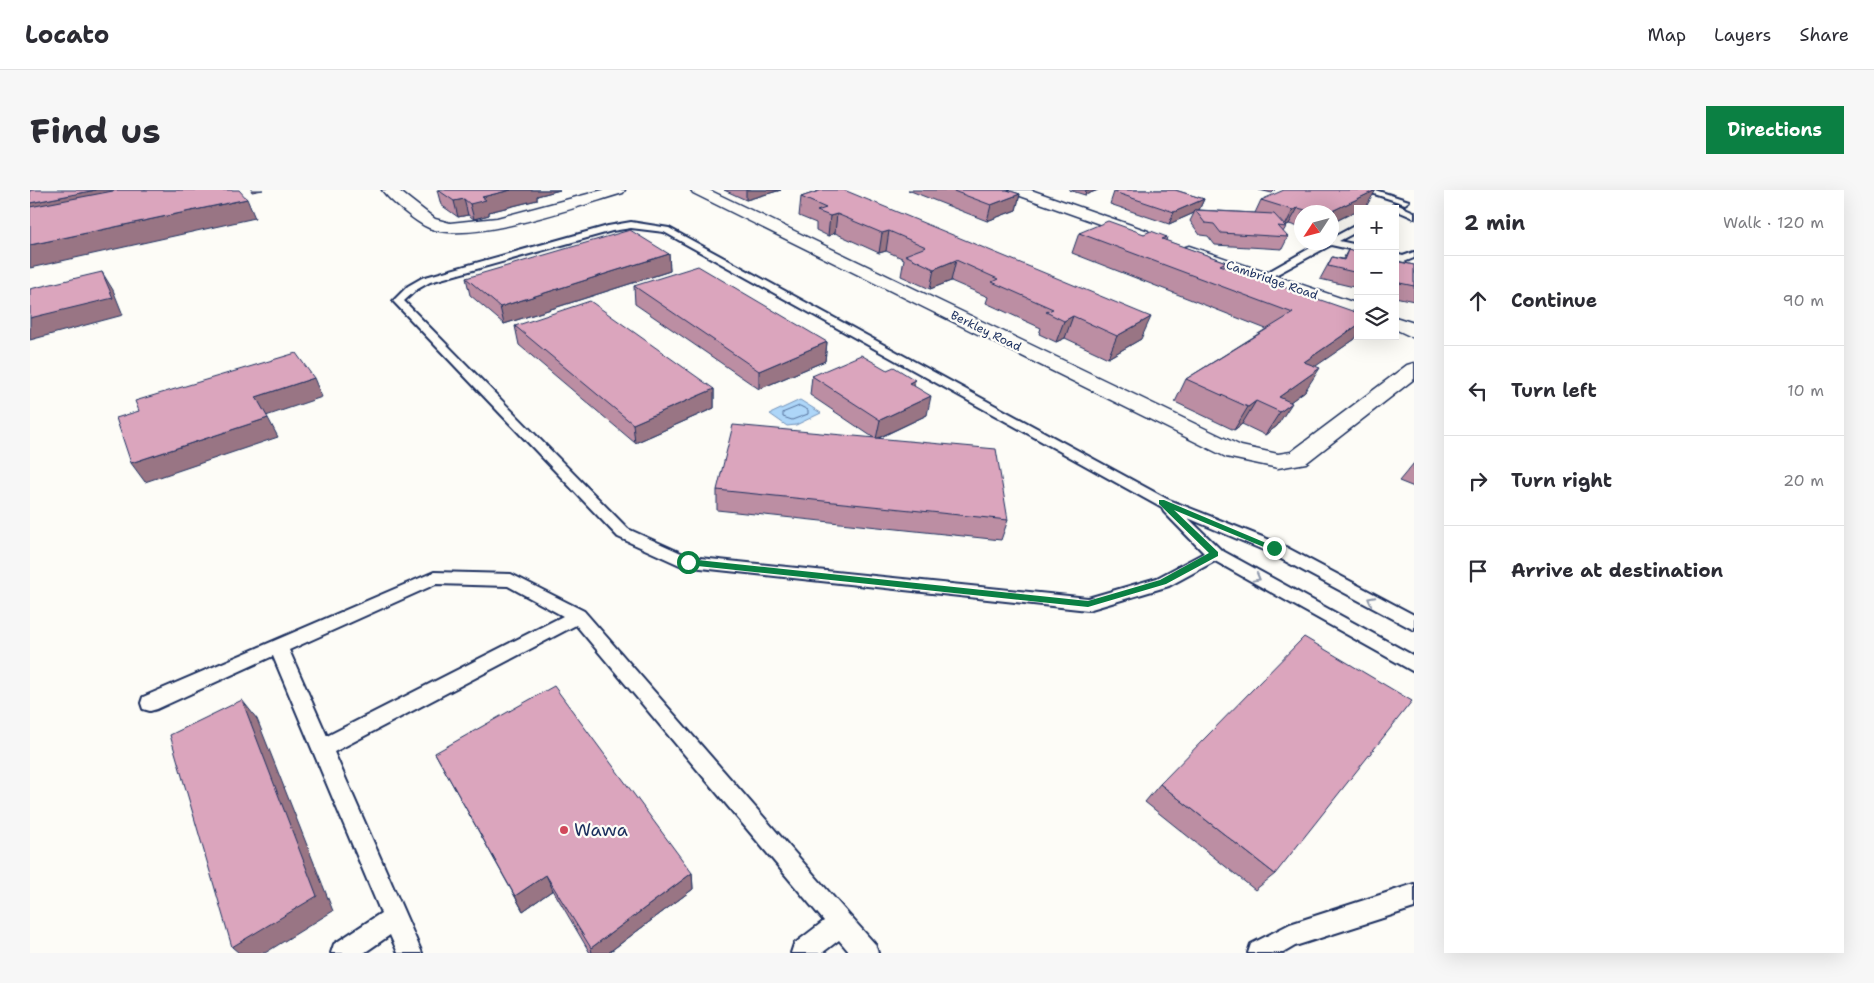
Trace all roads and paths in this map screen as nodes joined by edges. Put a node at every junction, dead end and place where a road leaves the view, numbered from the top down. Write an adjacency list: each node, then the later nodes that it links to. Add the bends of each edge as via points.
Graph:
1 (389, 190): 2 (street, via 435,225 460,228 496,223)
2 (618, 190)
3 (698, 190): 24 (street, Berkley Road, via 1234,452 1278,461 1298,458)
4 (1017, 190): 12 (street)
5 (1366, 190): 7 (lane)
6 (1414, 196): 7 (lane)
7 (1405, 201): 8 (lane)
8 (1399, 205)
9 (1399, 210): 10 (lane)
10 (1414, 215)
11 (1354, 229): 13 (lane)
12 (1154, 238)
13 (1339, 238)
14 (1339, 244): 16 (lane)
15 (1172, 245): 20 (street, Cambridge Road)
16 (1354, 247)
17 (1316, 250): 20 (lane)
18 (1414, 255): 19 (lane)
19 (1399, 258)
20 (1264, 277): 21 (street, Cambridge Road)
21 (1354, 309)
22 (1399, 324): 23 (street)
23 (1414, 332)
24 (1414, 369)
25 (1162, 502): 26 (lane); 26 (lane, via 656,227 631,225 611,228 426,280 398,301 623,532 688,562 1088,604 1163,582); 28 (lane, one-way to 25, via 1274,548)
26 (1215, 554): 30 (lane, one-way to 30)
27 (578, 616): 29 (lane, via 511,580 434,578); 32 (lane); 35 (lane)
28 (1414, 623)
29 (278, 646): 31 (lane); 32 (lane)
30 (1414, 665)
31 (150, 703)
32 (322, 748): 34 (lane)
33 (1414, 896): 40 (lane, via 1290,936)
34 (395, 917): 36 (lane); 37 (lane)
35 (841, 923): 38 (lane); 39 (lane)
36 (343, 953)
37 (410, 953)
38 (803, 953)
39 (866, 953)
40 (1260, 953)

